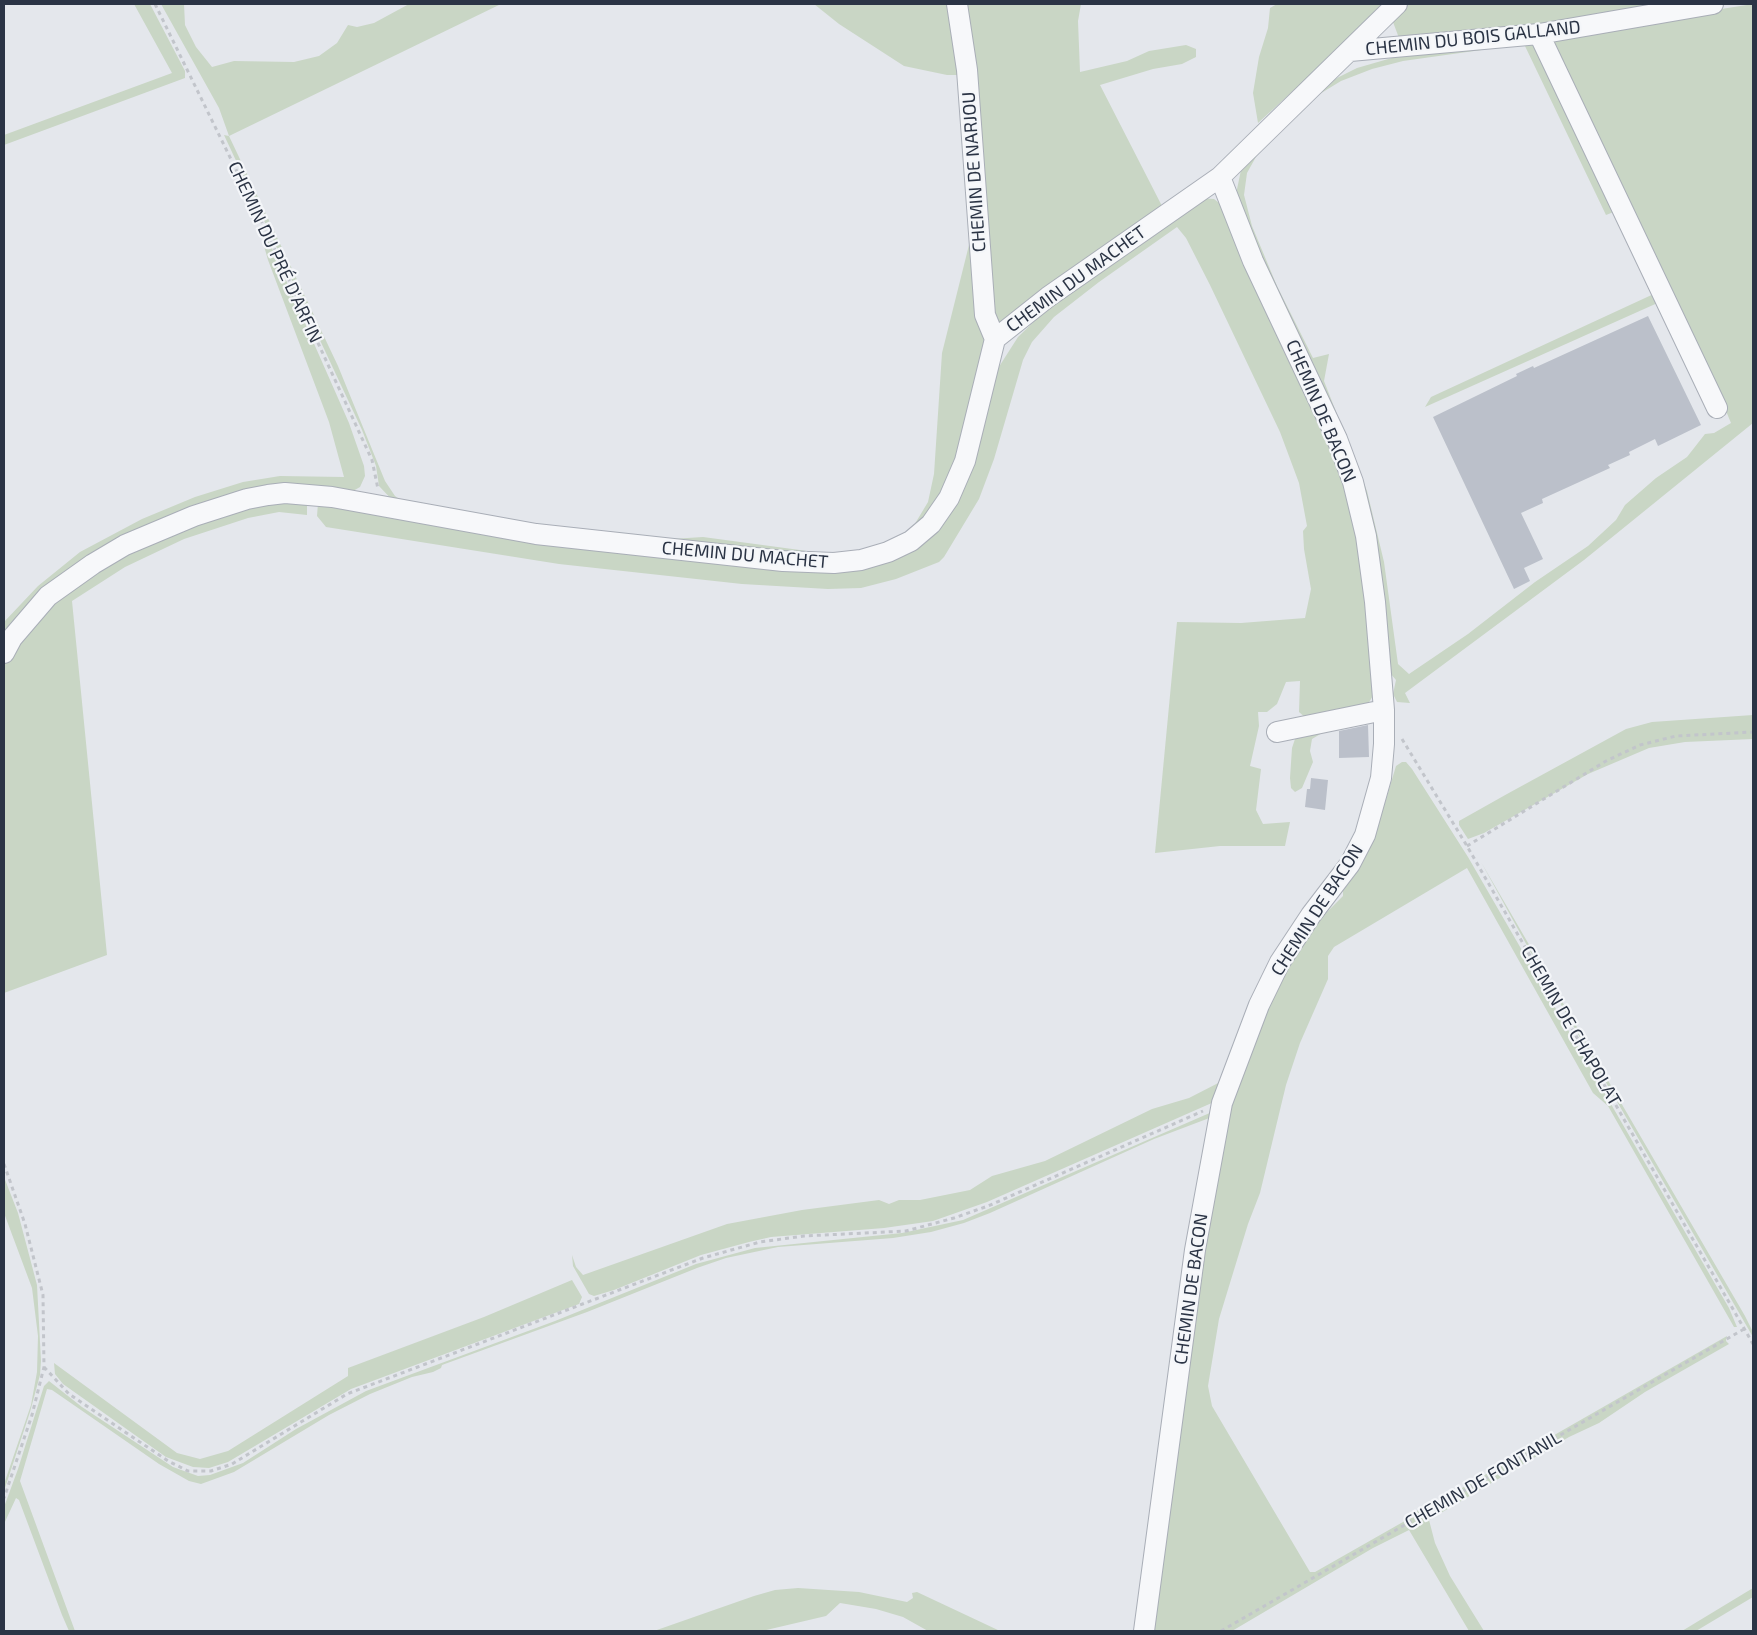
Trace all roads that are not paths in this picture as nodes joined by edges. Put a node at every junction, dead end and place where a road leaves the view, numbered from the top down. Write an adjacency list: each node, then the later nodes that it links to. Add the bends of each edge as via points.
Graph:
1 (957, 4): 7 (street, CHEMIN DE NARJOU, via 967,70 985,315)
2 (1396, 4): 5 (street, CHEMIN DU MACHET)
3 (1713, 4): 4 (street, CHEMIN DU BOIS GALLAND)
4 (1539, 34): 5 (street, CHEMIN DU BOIS GALLAND); 8 (street)
5 (1350, 51): 6 (street, CHEMIN DU MACHET)
6 (1220, 177): 7 (street, CHEMIN DU MACHET); 10 (street, CHEMIN DE BACON, via 1253,261 1337,439 1353,482 1366,536 1375,602)
7 (995, 339): 9 (street, CHEMIN DU MACHET, via 965,461 949,498 931,524 911,541 888,552 834,563 784,561 536,534 332,496 286,493 247,499 186,519 125,545 48,596)
8 (1717, 408)
9 (4, 653)
10 (1384, 710): 11 (street); 12 (street, CHEMIN DE BACON, via 1381,778 1365,835 1350,864 1280,962 1259,1005 1222,1104 1195,1250)
11 (1277, 732)
12 (1144, 1631)

